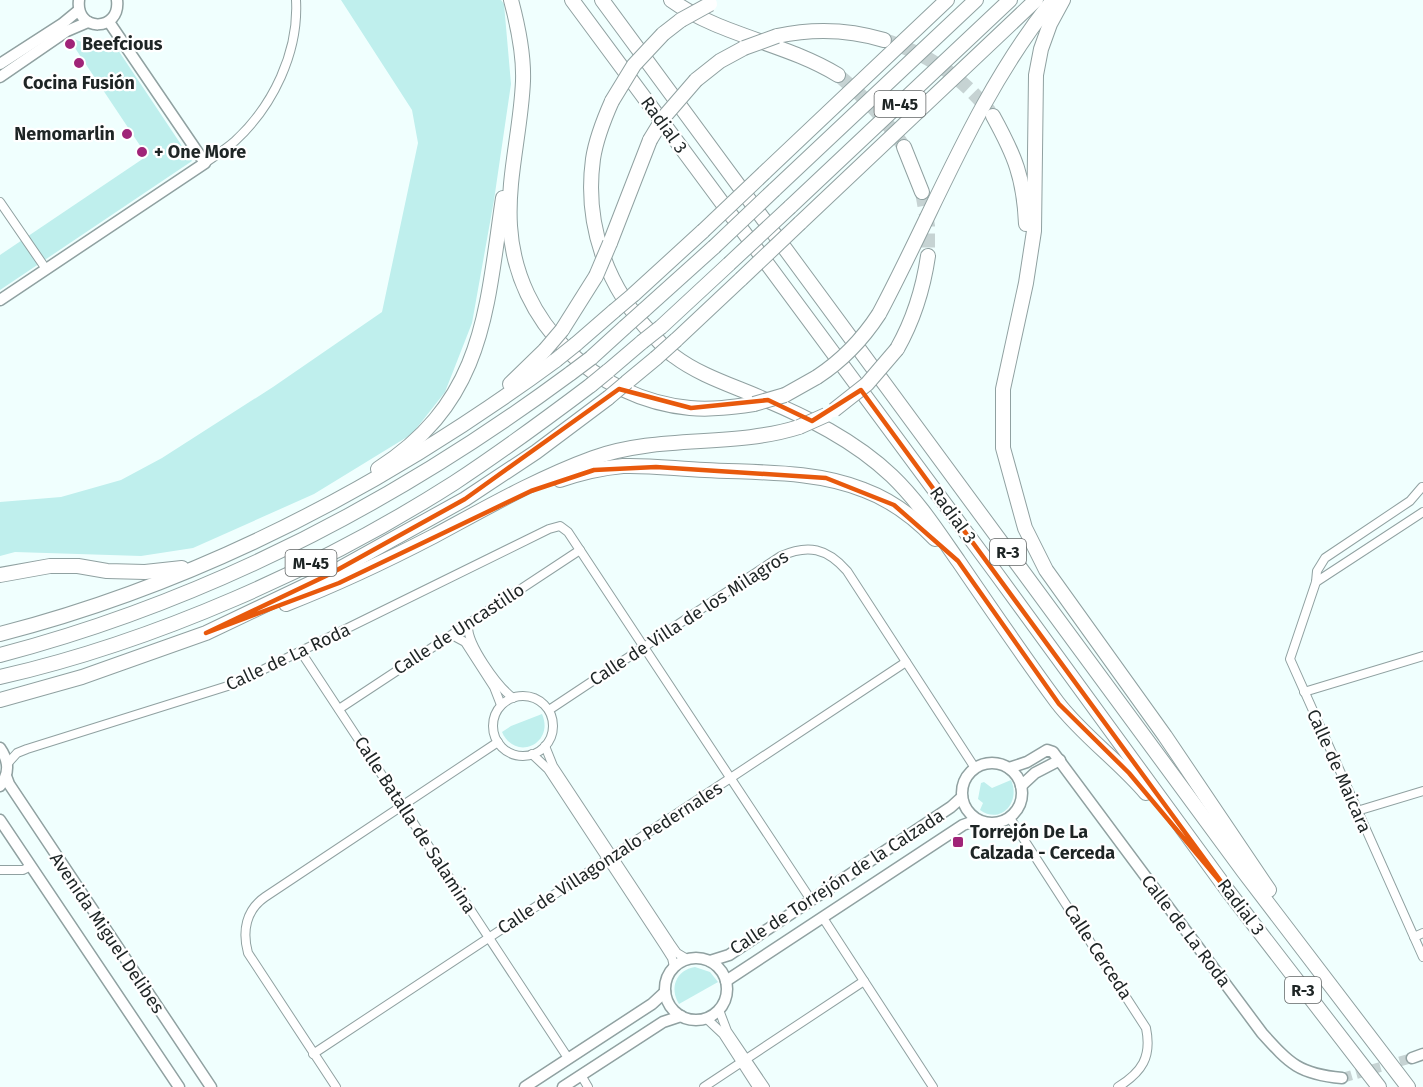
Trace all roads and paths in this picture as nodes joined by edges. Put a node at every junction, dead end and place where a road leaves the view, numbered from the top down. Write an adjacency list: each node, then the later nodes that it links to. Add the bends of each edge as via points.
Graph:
1 (118, 0): 16 (main road)
2 (296, 0): 24 (street, via 292,44 273,94 256,120)
3 (511, 0): 21 (highway, via 522,52)
4 (572, 0): 78 (highway, Radial 3 / R-3)
5 (602, 0): 95 (highway, Radial 3 / R-3, via 1251,881)
6 (671, 0): 19 (highway, via 723,27 820,64)
7 (947, 0): 31 (highway, bridge, via 633,295 556,360)
8 (976, 0): 47 (highway, M-45, bridge, via 591,358 515,414 437,466 302,542 162,604)
9 (1010, 0): 50 (highway, M-45, bridge, via 661,327 591,385 453,483 319,559 174,623 101,649)
10 (1036, 0): 43 (highway, bridge, via 741,279 608,398 465,499 330,574)
11 (1053, 0): 21 (highway, bridge, via 992,90 879,314 864,336 817,377 785,395 754,404 691,408 642,399 579,363 544,325 518,270 510,228 510,191)
12 (1063, 0): 29 (highway, via 1041,49 1036,75 1034,231)
13 (715, 2): 37 (highway, bridge, via 663,34 634,65 612,101 593,158 591,186 592,215 607,268 637,319 673,356 791,410 863,452 908,494)
14 (79, 5): 15 (main road); 18 (main road, via 67,20)
15 (88, 22): 16 (main road); 20 (main road)
16 (109, 22): 24 (main road)
17 (884, 40): 31 (highway, bridge, via 863,34 800,31 744,48 696,80 664,117 651,140 596,276 562,330 499,394)
18 (0, 64)
19 (838, 75)
20 (0, 77)
21 (522, 102): 34 (highway, via 512,140 485,313 464,377 443,410 420,435 388,462)
22 (993, 116): 29 (highway, via 1017,164 1025,194)
23 (904, 147): 25 (highway)
24 (205, 163): 28 (main road)
25 (922, 192)
26 (0, 202): 28 (street)
27 (928, 256): 35 (highway, bridge, via 916,312 897,349 867,384 830,412 781,432 654,445 596,457 555,473)
28 (46, 269): 30 (main road)
29 (1026, 283): 95 (highway, via 1003,389 1002,448 1025,528 1068,602 1165,736 1274,898 1353,1004)
30 (0, 300)
31 (428, 447): 34 (highway)
32 (1423, 487): 40 (street, Calle de Maicara, via 1410,501 1325,558)
33 (1423, 512): 40 (street)
34 (291, 525): 38 (highway)
35 (447, 529): 37 (highway, via 551,482 594,470 623,466 764,473 826,478 872,493 911,516); 43 (highway, via 339,584)
36 (580, 550): 41 (street, Calle de Uncastillo); 45 (street); 46 (street, Calle de La Roda, via 568,532 560,526 552,528)
37 (958, 561): 78 (highway, via 1059,705 1129,772)
38 (196, 567): 39 (highway, via 145,572 50,566); 42 (highway, via 81,610)
39 (0, 575)
40 (1316, 582): 51 (street, Calle de Maicara, via 1290,658)
41 (468, 624): 44 (street, Calle de Uncastillo); 52 (street, via 470,639 498,683)
42 (0, 633)
43 (206, 633): 53 (highway, via 82,677)
44 (452, 634): 54 (street, via 465,642); 55 (street, Calle de Uncastillo)
45 (644, 647): 49 (street, Calle de Villa de los Milagros, via 781,556 805,548 829,554 847,571); 56 (street, Calle de Villa de los Milagros); 65 (street)
46 (301, 652): 55 (street, Calle Batalla de Salamina); 62 (street, Calle de La Roda, via 234,684 27,749)
47 (0, 655)
48 (1423, 656): 51 (street)
49 (906, 662): 63 (street, Calle de Villa de los Milagros); 65 (street, Calle de Villagonzalo Pedernales)
50 (0, 677)
51 (1304, 692): 71 (street, Calle de Maicara)
52 (513, 698): 54 (street); 56 (street, via 530,696)
53 (0, 700)
54 (501, 705): 57 (street, via 493,723)
55 (339, 709): 70 (street, Calle Batalla de Salamina)
56 (549, 710): 58 (street, via 553,729)
57 (498, 742): 60 (street, via 513,754); 70 (street)
58 (545, 746): 60 (street); 75 (street)
59 (0, 748): 62 (main road)
60 (532, 754): 75 (street, via 548,769)
61 (1056, 756): 64 (main road, via 1047,750); 67 (main road); 99 (main road, Calle de La Roda, via 1285,1059 1301,1070)
62 (8, 763): 66 (main road)
63 (975, 768): 64 (main road, via 996,763); 69 (main road, via 964,781)
64 (1009, 768): 67 (main road)
65 (731, 778): 75 (street, Calle de Villagonzalo Pedernales); 79 (street)
66 (3, 781): 101 (main road, Avenida Miguel Delibes, via 9,784)
67 (1022, 786): 72 (main road, via 1021,803)
68 (1423, 791): 71 (street)
69 (962, 797): 74 (main road); 79 (main road, Calle de Torrejón de la Calzada)
70 (403, 806): 83 (street, Calle Batalla de Salamina); 94 (street, via 258,902 244,929 248,953)
71 (1357, 811): 82 (street, Calle de Maicara)
72 (1010, 818): 74 (main road, via 994,824); 110 (street, Calle Cerceda, via 1146,1028 1144,1062 1132,1078)
73 (0, 820): 76 (main road, Avenida Miguel Delibes)
74 (977, 820): 80 (main road, Calle de Torrejón de la Calzada, via 963,825)
75 (610, 858): 83 (street, Calle de Villagonzalo Pedernales); 85 (street, via 677,953); 87 (street)
76 (31, 866): 77 (street); 100 (main road, Avenida Miguel Delibes)
77 (0, 870)
78 (1228, 891): 111 (highway, Radial 3 / R-3)
79 (812, 900): 86 (main road, Calle de Torrejón de la Calzada, via 729,955)
80 (823, 918): 88 (main road, Calle de Torrejón de la Calzada); 89 (street)
81 (1423, 933): 82 (street)
82 (1414, 937): 84 (street, Calle de Maicara)
83 (490, 938): 94 (street, Calle de Villagonzalo Pedernales); 96 (street, Calle Batalla de Salamina)
84 (1423, 957)
85 (687, 959): 86 (main road); 87 (main road)
86 (710, 961): 88 (main road)
87 (674, 967): 90 (main road)
88 (726, 981): 91 (main road, via 726,996)
89 (864, 981): 97 (street); 109 (street)
90 (665, 992): 92 (main road, via 668,1003); 96 (main road)
91 (719, 1010): 93 (main road); 97 (street)
92 (681, 1016): 93 (main road, via 693,1020); 98 (main road, via 663,1022)
93 (706, 1018): 97 (street)
94 (313, 1054): 102 (street)
95 (1385, 1056): 112 (highway, Radial 3 / R-3)
96 (568, 1058): 103 (main road)
97 (744, 1061): 106 (street); 107 (street); 108 (street)
98 (581, 1076): 104 (main road); 105 (street)
99 (1342, 1078)
100 (179, 1087)
101 (211, 1087)
102 (336, 1087)
103 (525, 1087)
104 (563, 1087)
105 (588, 1087)
106 (704, 1087)
107 (757, 1087)
108 (765, 1087)
109 (933, 1087)
110 (1118, 1087)
111 (1379, 1087)
112 (1408, 1087)

